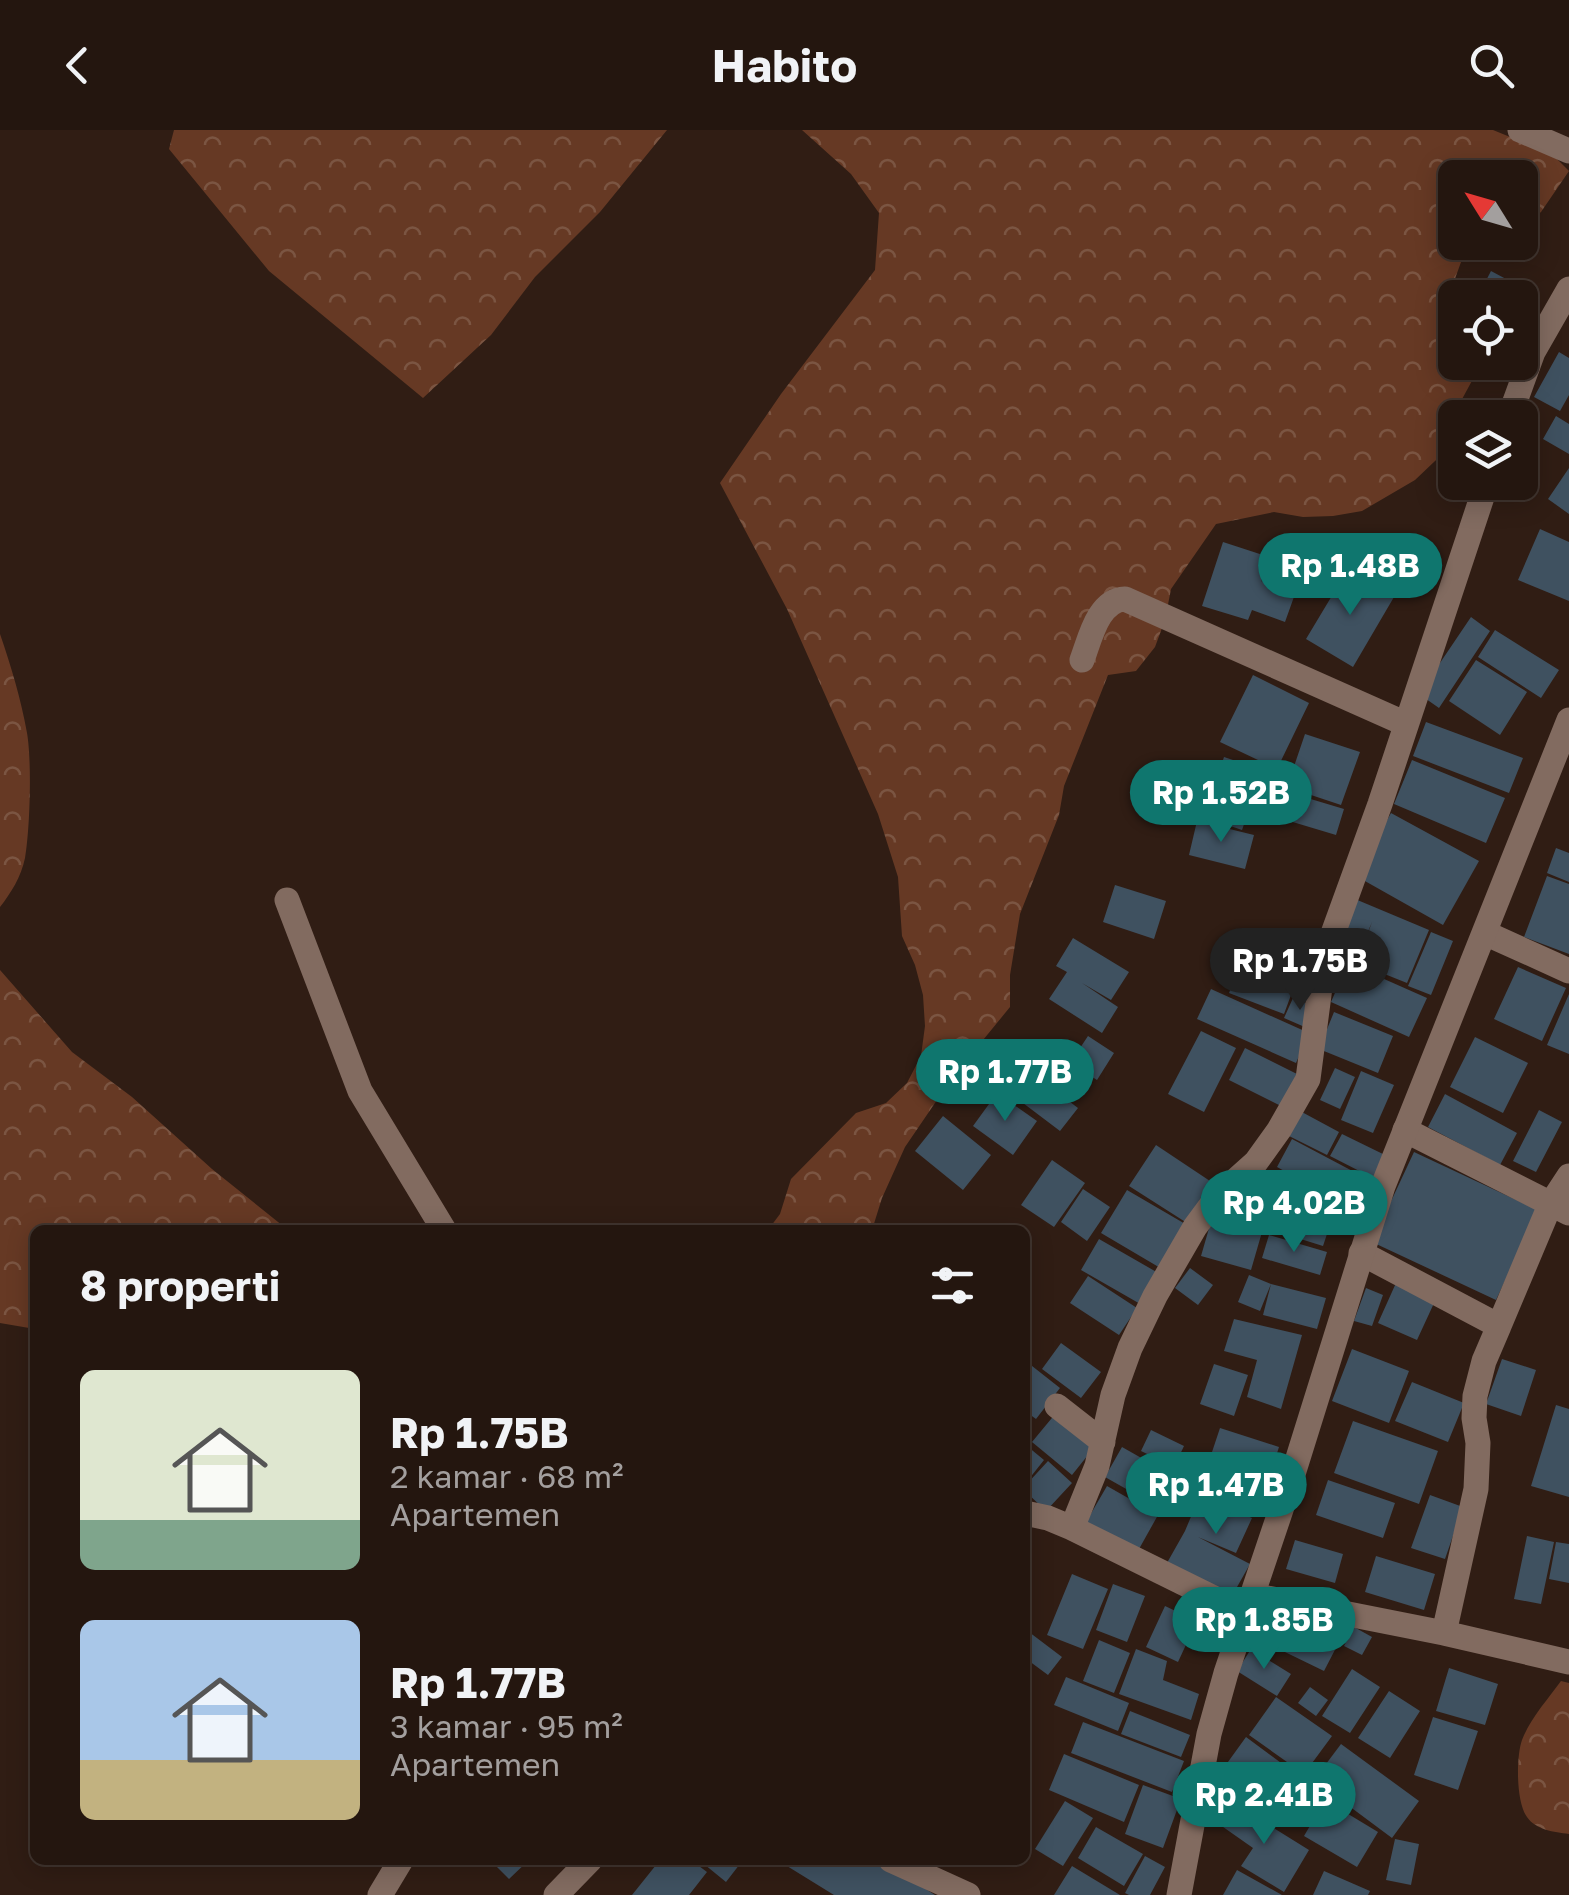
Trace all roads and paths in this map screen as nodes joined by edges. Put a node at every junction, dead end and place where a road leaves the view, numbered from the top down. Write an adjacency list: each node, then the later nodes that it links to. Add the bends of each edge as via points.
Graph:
1 (1520, 130): 2 (street)
2 (1569, 151)
3 (1569, 289): 4 (street, via 1533,352)
4 (1516, 400)
5 (1481, 500): 8 (street)
6 (1082, 660): 8 (street, via 1106,606 1124,600)
7 (1569, 720): 10 (street)
8 (1406, 724): 19 (street, via 1327,950 1308,1079 1256,1162 1218,1196 1170,1270 1130,1348)
9 (287, 900): 15 (street, via 360,1091)
10 (1485, 933): 11 (street); 12 (street)
11 (1569, 971)
12 (1405, 1130): 14 (street); 16 (street)
13 (1569, 1176): 14 (street)
14 (1559, 1208): 17 (street)
15 (441, 1225)
16 (1361, 1253): 17 (street); 22 (street)
17 (1499, 1326): 23 (street, via 1474,1396 1476,1490)
18 (1057, 1406): 19 (street)
19 (1103, 1442): 21 (street)
20 (1030, 1514): 21 (street)
21 (1072, 1528): 22 (street)
22 (1249, 1605): 23 (street); 31 (street, via 1208,1734)
23 (1444, 1633): 24 (street)
24 (1569, 1662)
25 (398, 1865): 28 (street)
26 (585, 1865): 29 (street)
27 (902, 1865): 30 (street)
28 (380, 1895)
29 (556, 1895)
30 (968, 1895)
31 (1179, 1895)

